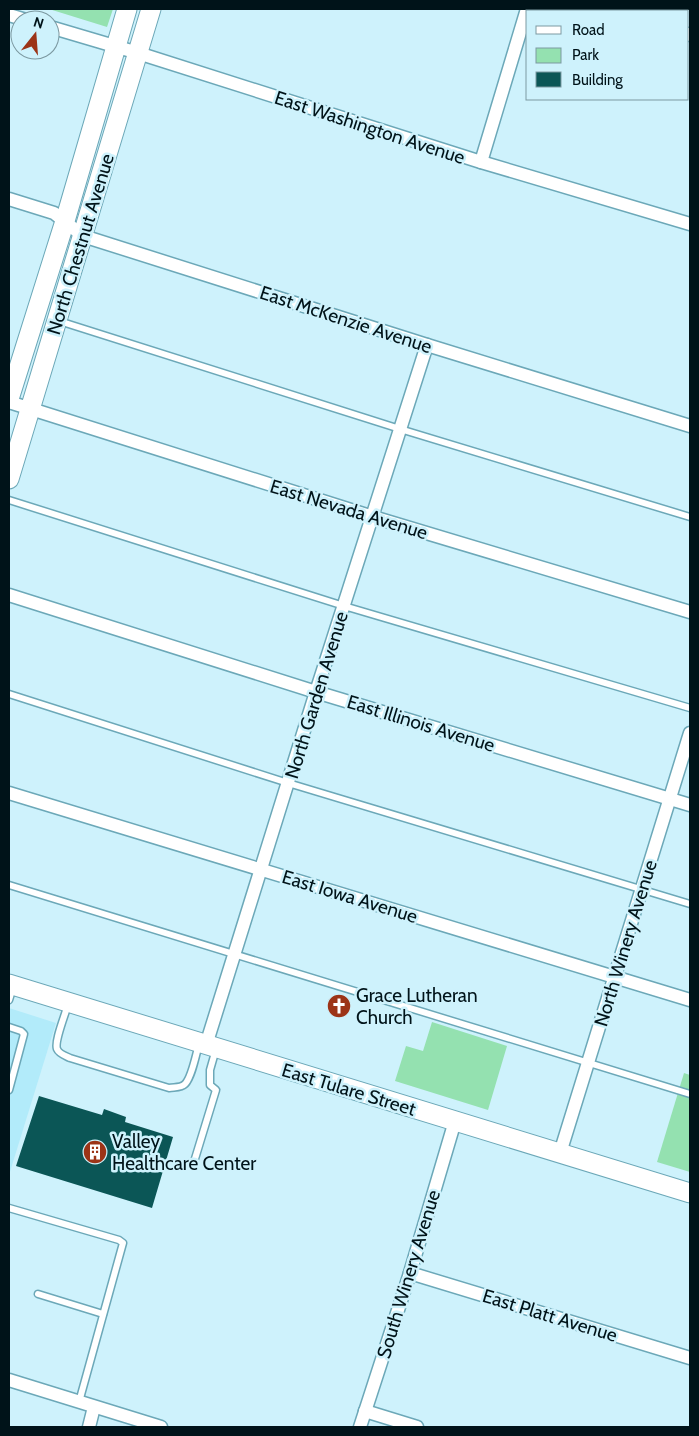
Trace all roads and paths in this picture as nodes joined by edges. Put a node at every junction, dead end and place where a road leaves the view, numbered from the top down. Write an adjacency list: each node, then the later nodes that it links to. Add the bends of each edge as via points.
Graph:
1 (128, 9): 5 (main road, North Chestnut Avenue)
2 (151, 9): 6 (main road, North Chestnut Avenue)
3 (526, 12): 7 (street)
4 (60, 30): 5 (street, East Washington Avenue)
5 (116, 46): 6 (street, East Washington Avenue); 9 (main road, North Chestnut Avenue)
6 (138, 53): 7 (street, East Washington Avenue); 11 (main road, North Chestnut Avenue)
7 (481, 162): 10 (street, East Washington Avenue)
8 (9, 199): 9 (street, East McKenzie Avenue, via 54,213)
9 (64, 221): 11 (street, East McKenzie Avenue); 14 (main road, North Chestnut Avenue)
10 (690, 224)
11 (83, 236): 12 (main road, North Chestnut Avenue); 13 (street, East McKenzie Avenue)
12 (57, 321): 15 (main road, North Chestnut Avenue); 17 (lane)
13 (426, 345): 16 (street, East McKenzie Avenue); 17 (street, North Garden Avenue)
14 (9, 400): 15 (street, East Nevada Avenue)
15 (31, 408): 18 (main road, North Chestnut Avenue); 20 (street, East Nevada Avenue)
16 (690, 426)
17 (400, 429): 20 (street, North Garden Avenue); 21 (lane)
18 (9, 478)
19 (9, 500): 23 (lane)
20 (373, 517): 23 (street, North Garden Avenue); 24 (street, East Nevada Avenue)
21 (690, 517)
22 (9, 595): 25 (street, East Illinois Avenue)
23 (344, 606): 25 (street, North Garden Avenue); 27 (lane)
24 (690, 612)
25 (316, 692): 29 (street, North Garden Avenue); 31 (street, East Illinois Avenue)
26 (9, 694): 29 (lane)
27 (690, 708)
28 (690, 733): 31 (street, North Winery Avenue)
29 (288, 783): 33 (street, North Garden Avenue); 35 (lane)
30 (9, 793): 33 (street, East Iowa Avenue)
31 (670, 799): 32 (street, East Illinois Avenue); 35 (street, North Winery Avenue)
32 (690, 805)
33 (262, 869): 37 (street, North Garden Avenue); 38 (street, East Iowa Avenue)
34 (9, 885): 37 (lane)
35 (642, 889): 36 (lane); 38 (street, North Winery Avenue)
36 (690, 904)
37 (234, 955): 43 (street, North Garden Avenue); 44 (lane)
38 (615, 976): 40 (street, East Iowa Avenue); 44 (street, North Winery Avenue)
39 (10, 990): 41 (main road, East Tulare Street)
40 (690, 1000)
41 (69, 1003): 43 (main road, East Tulare Street); 43 (lane, via 56,1042 57,1048 62,1054 79,1061 169,1088 179,1087 185,1083)
42 (9, 1027): 45 (lane, via 24,1034)
43 (207, 1045): 47 (main road, East Tulare Street); 49 (lane, via 210,1086 216,1090)
44 (588, 1063): 46 (lane); 48 (street, North Winery Avenue)
45 (9, 1090)
46 (690, 1094)
47 (455, 1121): 48 (main road, East Tulare Street); 52 (street, South Winery Avenue)
48 (560, 1153): 50 (main road, East Tulare Street)
49 (194, 1162)
50 (690, 1193)
51 (9, 1208): 54 (lane, via 123,1243)
52 (410, 1273): 55 (street, East Platt Avenue); 59 (street, South Winery Avenue)
53 (38, 1294): 54 (lane)
54 (103, 1314): 57 (lane)
55 (690, 1358)
56 (9, 1380): 57 (street)
57 (78, 1402): 58 (street)
58 (94, 1407): 60 (street); 61 (street)
59 (365, 1411): 62 (street, South Winery Avenue); 63 (street)
60 (89, 1427)
61 (161, 1427)
62 (360, 1427)
63 (417, 1427)

